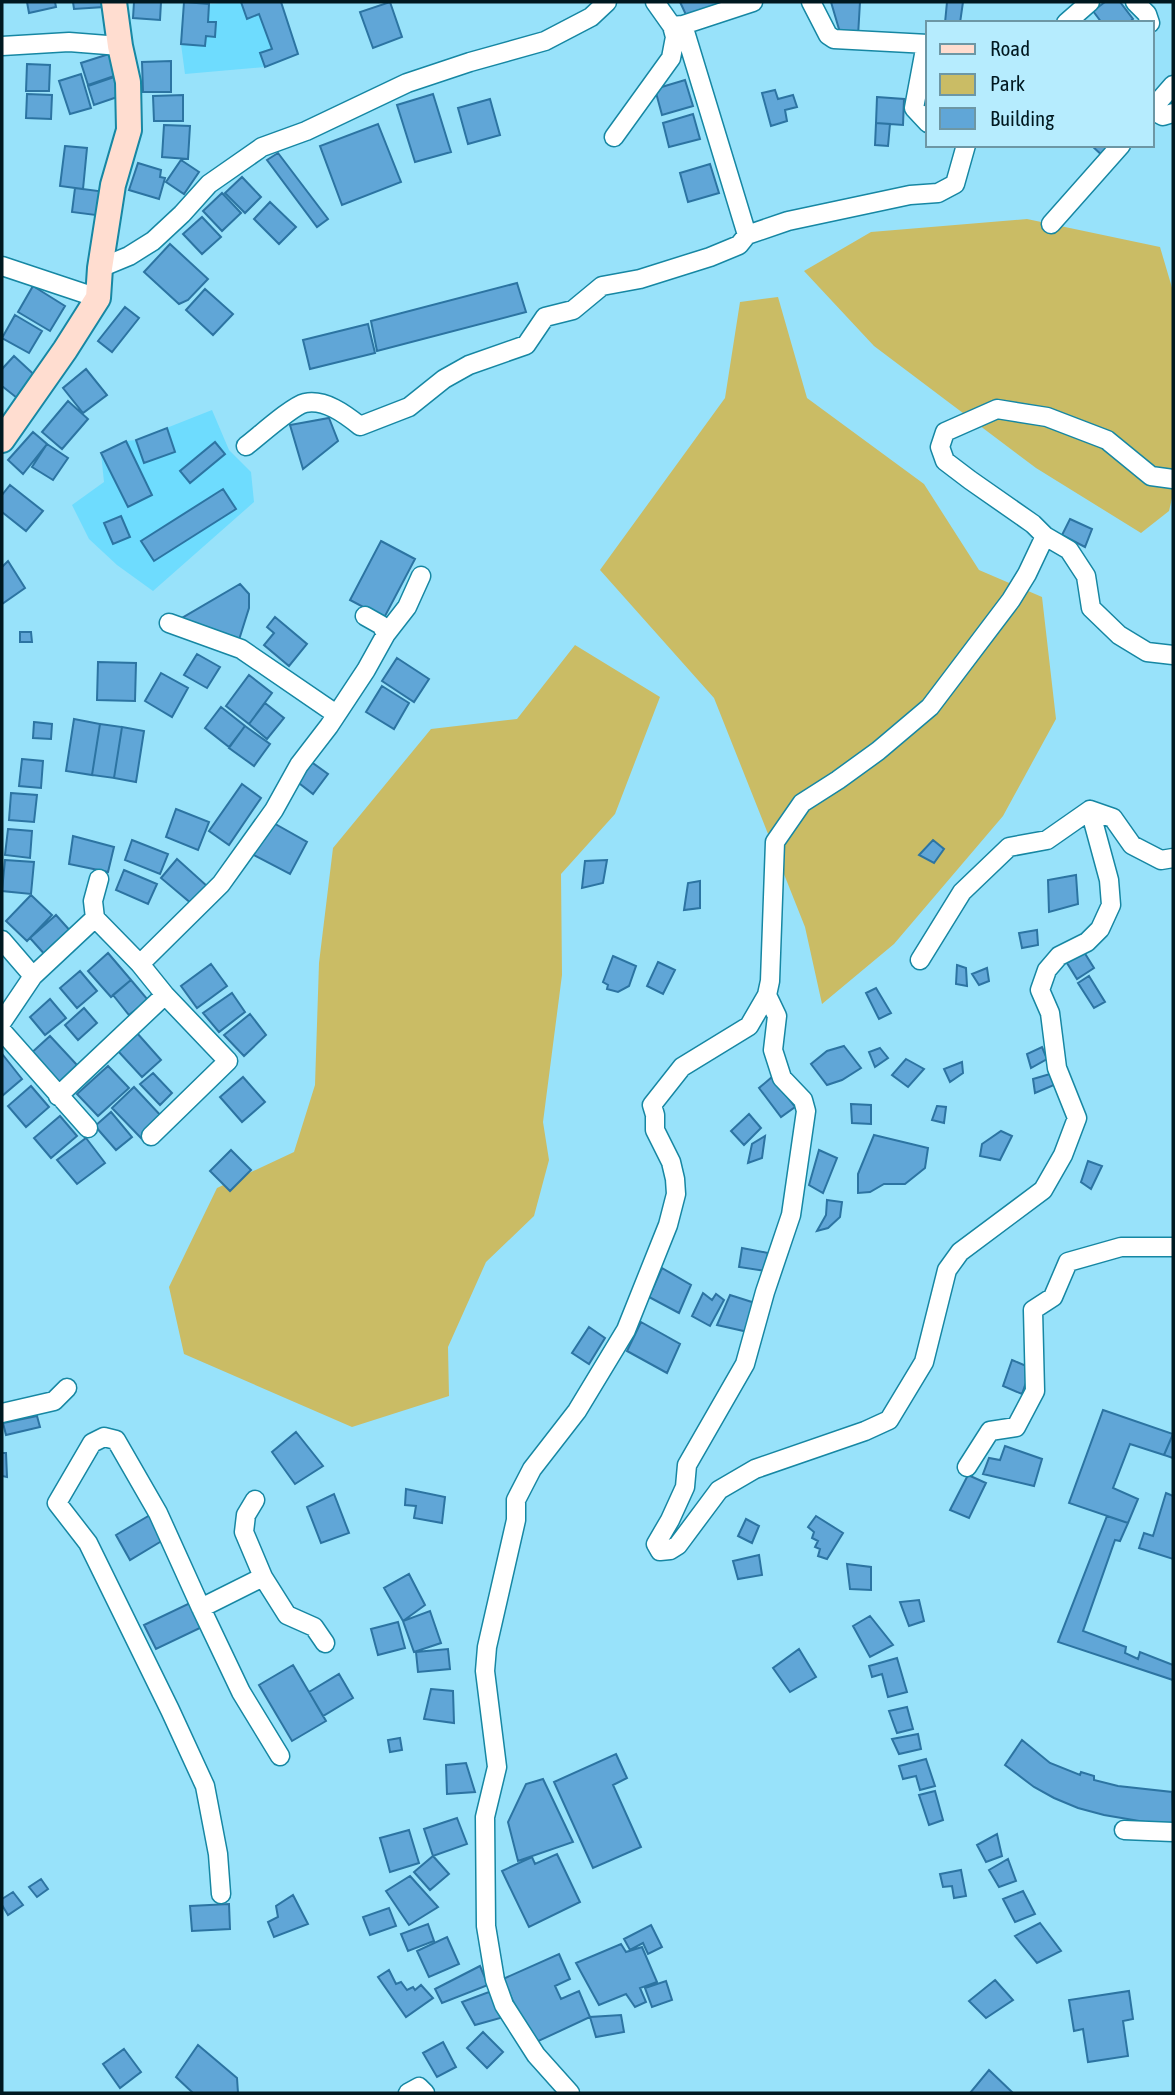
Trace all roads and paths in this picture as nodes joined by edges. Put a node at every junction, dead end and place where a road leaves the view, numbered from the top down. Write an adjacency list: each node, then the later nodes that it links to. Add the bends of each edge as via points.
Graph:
1 (114, 2): 13 (main road)
2 (607, 2): 26 (street, via 591,17 545,41 407,83 262,147 209,184 153,241)
3 (655, 2): 10 (street)
4 (753, 2): 10 (street)
5 (811, 2): 11 (street, via 834,38)
6 (1090, 2): 8 (street)
7 (1135, 2): 9 (street)
8 (1068, 21)
9 (1149, 21)
10 (678, 25): 20 (street, via 671,58); 24 (street)
11 (926, 44)
12 (2, 46): 13 (street, via 69,42)
13 (120, 46): 26 (main road, via 128,82 129,130 113,185)
14 (926, 49): 19 (street, via 914,108)
15 (1173, 85): 16 (street)
16 (1154, 108)
17 (1154, 111): 18 (street, via 1163,116)
18 (1173, 113)
19 (926, 121)
20 (614, 137)
21 (965, 147): 24 (street, via 955,184 938,193 898,197)
22 (1119, 147): 23 (street)
23 (1051, 224)
24 (747, 235): 29 (street, via 739,246 709,257 602,286 573,310 545,317 526,345 469,365 409,407 360,426 343,412 317,402 302,403)
25 (2, 266): 27 (street)
26 (100, 268): 27 (main road)
27 (98, 298): 28 (main road)
28 (2, 440)
29 (246, 446)
30 (1173, 479): 31 (street, via 1151,476 1107,440 1047,416 997,409 945,432 940,447 945,461)
31 (1045, 536): 36 (street, via 1069,550 1086,576 1091,608 1119,635 1147,652); 47 (street, via 1011,600 930,707 878,751 802,803 775,842)
32 (421, 576): 35 (street, via 407,607)
33 (365, 616): 35 (street, via 381,625)
34 (169, 623): 37 (street, via 241,649)
35 (386, 634): 37 (street)
36 (1173, 655)
37 (336, 715): 44 (street, via 221,884)
38 (1090, 810): 39 (street, via 1113,818 1132,845 1161,860); 43 (street, via 1047,841 1009,847 961,892); 47 (street, via 1111,905 1100,929 1087,942 1059,956 1047,970 1040,990 1050,1013 1057,1068 1077,1118 1043,1190 960,1252 947,1270 923,1362 889,1420 755,1469 719,1490 678,1545 660,1551 656,1544 685,1487 687,1465 745,1364 791,1215 806,1111 803,1100 782,1077 773,1050 777,1016)
39 (1173, 858)
40 (99, 878): 41 (street, via 93,901)
41 (95, 918): 44 (street); 45 (street)
42 (2, 940): 45 (street)
43 (920, 960)
44 (140, 964): 46 (street)
45 (33, 976): 48 (street)
46 (165, 995): 50 (street); 52 (street, via 228,1061)
47 (767, 995): 67 (street, via 749,1026 682,1068 652,1105 655,1130 676,1179 668,1225 626,1330 578,1411 532,1469 516,1500 516,1520 487,1647 485,1671 497,1767 485,1817 486,1926 495,1980 517,2027)
48 (2, 1022)
49 (2, 1031): 50 (street)
50 (58, 1096): 51 (street)
51 (88, 1128)
52 (150, 1136)
53 (1173, 1247): 56 (street, via 1121,1247 1068,1262 1053,1297 1033,1310 1035,1391 1016,1427 990,1431)
54 (67, 1388): 55 (street, via 54,1401)
55 (2, 1413)
56 (967, 1467)
57 (254, 1500): 58 (street, via 244,1532)
58 (263, 1577): 59 (street); 60 (street, via 287,1615 314,1628)
59 (201, 1608): 61 (street, via 241,1692); 64 (street, via 158,1513 116,1440 104,1437 92,1443 57,1503 88,1543 205,1786)
60 (325, 1643)
61 (280, 1756)
62 (1124, 1830): 63 (street)
63 (1173, 1832)
64 (220, 1894)
65 (408, 2093): 66 (street, via 419,2087)
66 (425, 2093)
67 (570, 2093)

